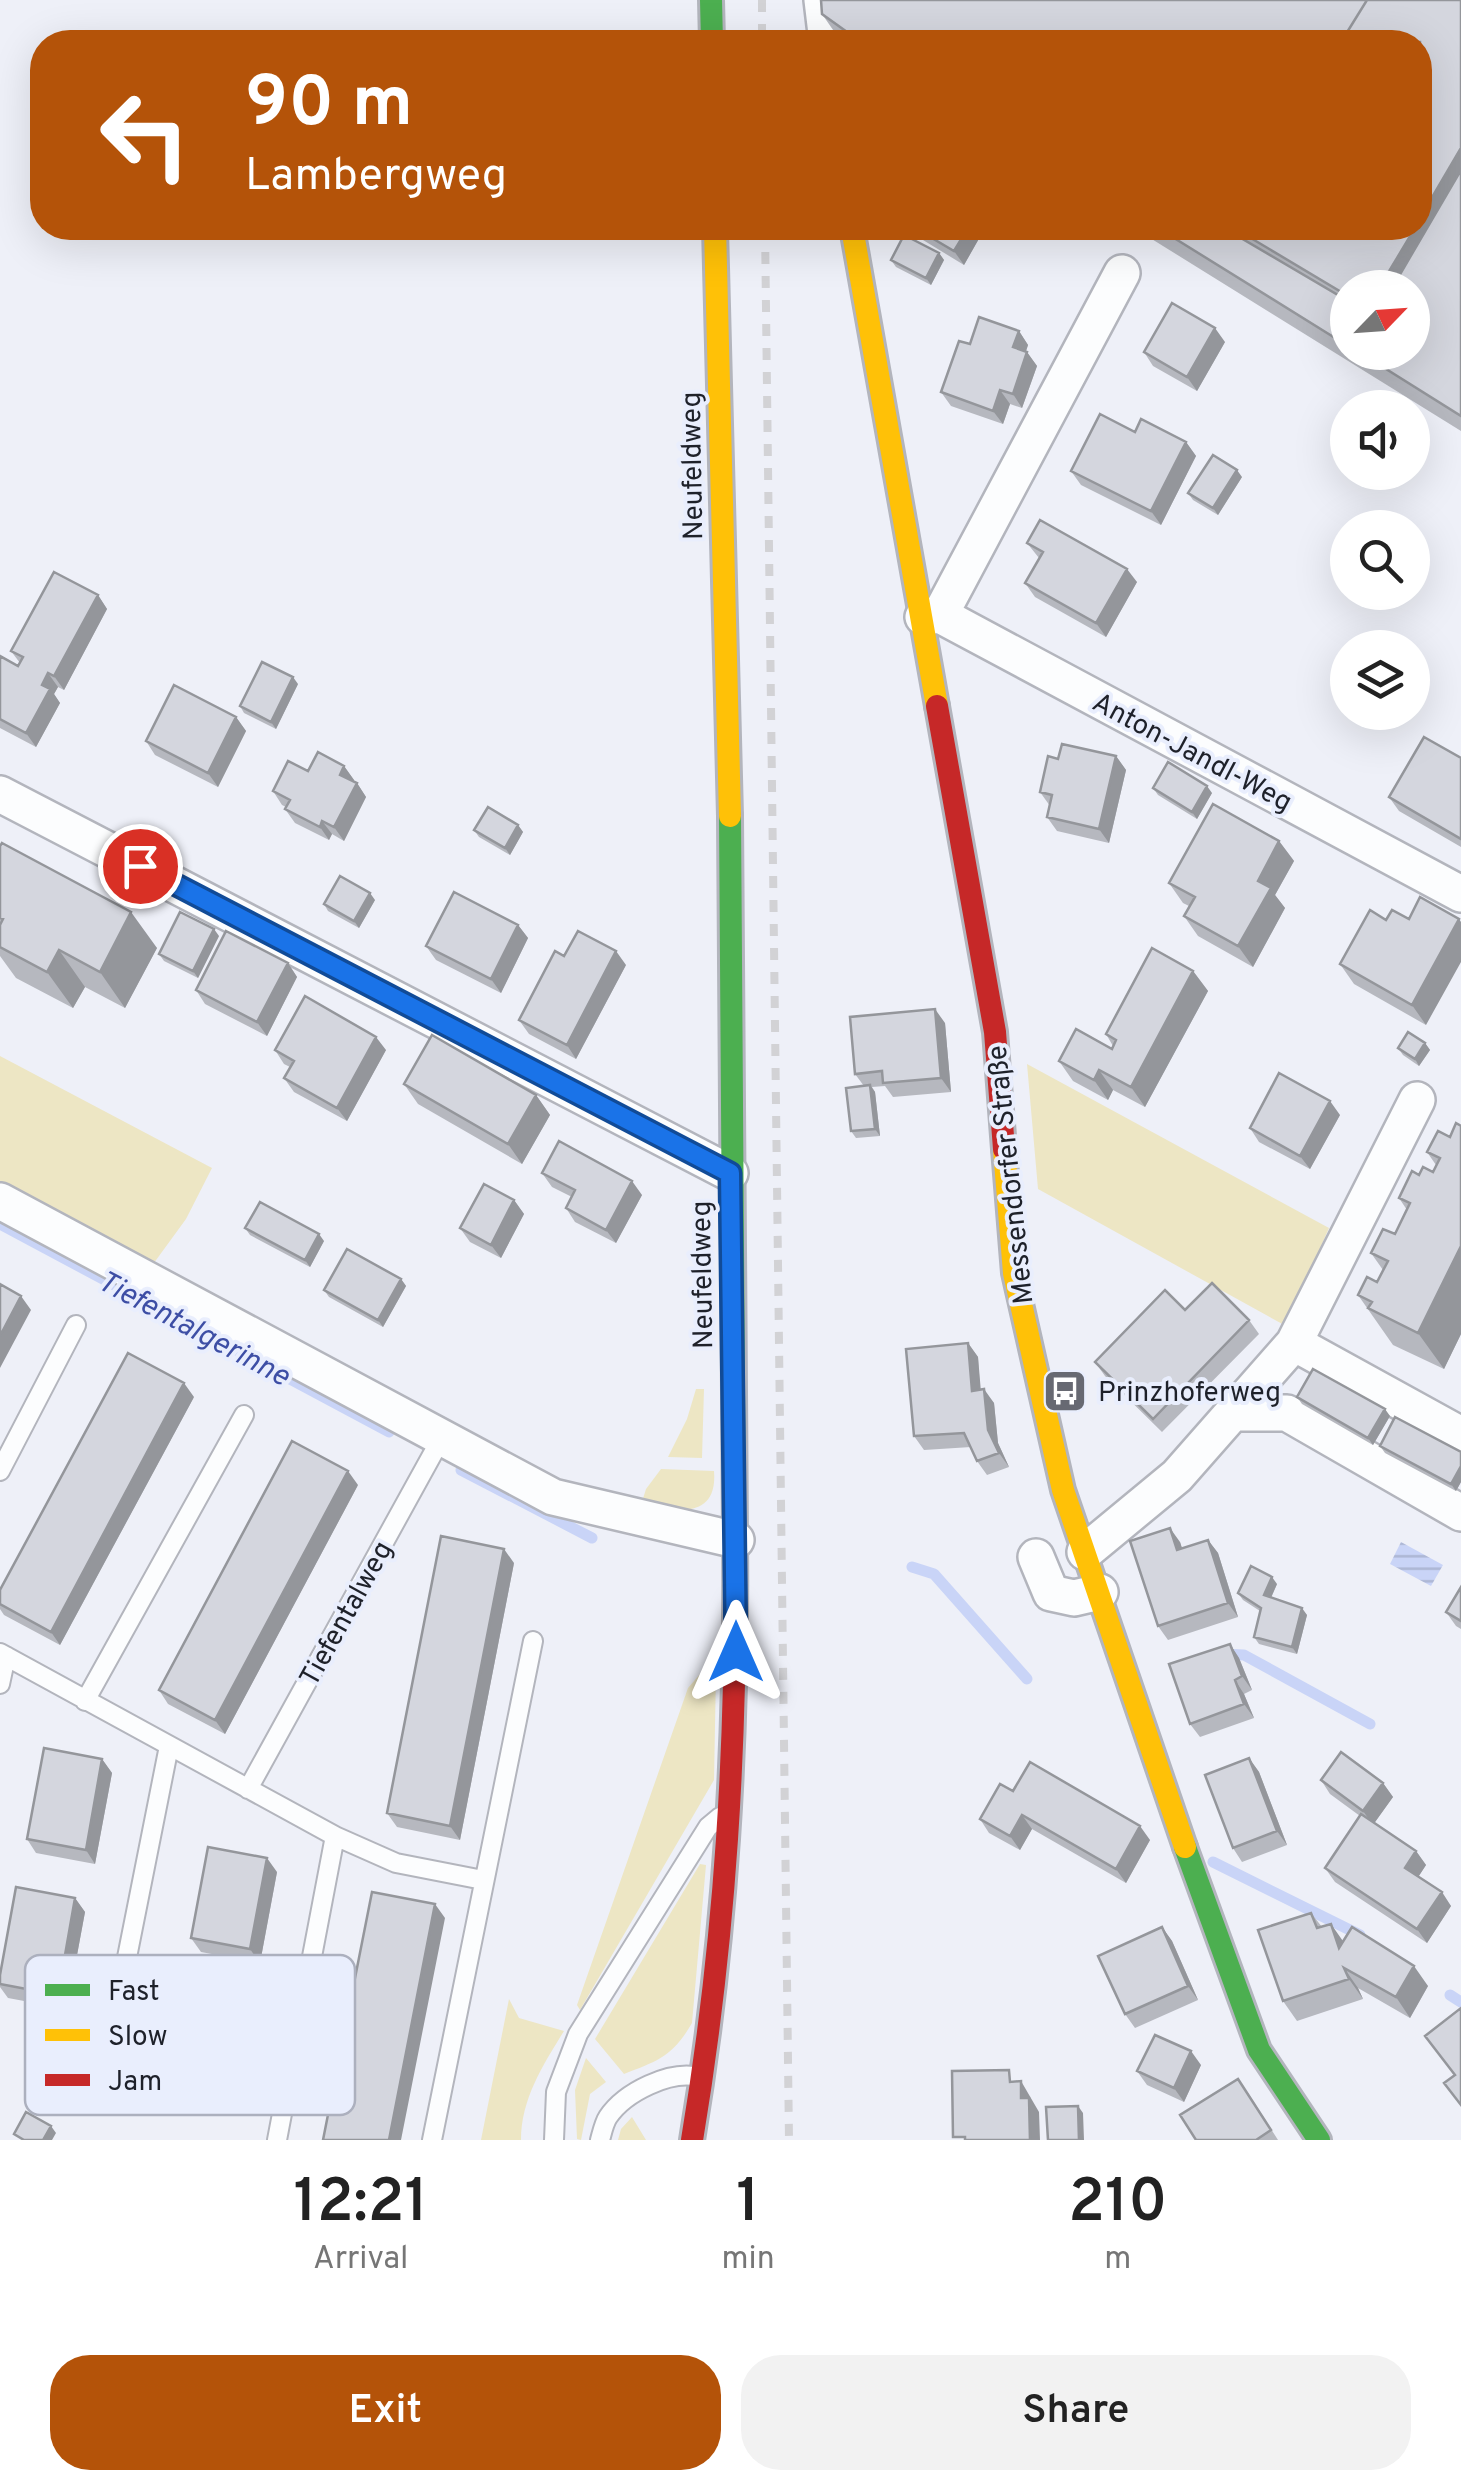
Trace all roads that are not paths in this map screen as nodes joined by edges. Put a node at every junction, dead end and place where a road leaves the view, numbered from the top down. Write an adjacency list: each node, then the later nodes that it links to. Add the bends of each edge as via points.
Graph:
1 (711, 0): 3 (street)
2 (822, 0): 4 (street)
3 (712, 30)
4 (826, 30)
5 (716, 240): 12 (street, Neufeldweg)
6 (854, 240): 8 (street, Messendorfer Straße)
7 (1122, 273): 8 (street)
8 (931, 616): 10 (street, Anton-Jandl-Weg); 23 (street, Messendorfer Straße, via 995,1032 1014,1273 1049,1435)
9 (0, 794): 12 (street)
10 (1461, 894)
11 (1417, 1100): 15 (street)
12 (730, 1173): 22 (street, Neufeldweg)
13 (0, 1201): 19 (street)
14 (76, 1325): 20 (lane)
15 (1294, 1343): 16 (street); 18 (street)
16 (1232, 1413): 21 (street, via 1287,1412); 23 (street, via 1178,1476)
17 (244, 1415): 29 (lane)
18 (1461, 1435)
19 (442, 1436): 22 (street, via 553,1498); 31 (lane, Tiefentalweg)
20 (0, 1471)
21 (1461, 1514)
22 (736, 1540): 32 (street, Neufeldweg)
23 (1086, 1552): 25 (street, Messendorfer Straße)
24 (1036, 1557): 25 (street, via 1051,1593 1074,1598)
25 (1100, 1592): 44 (street, Messendorfer Straße, via 1259,2050)
26 (533, 1641): 34 (lane)
27 (3, 1654): 28 (lane); 29 (lane)
28 (0, 1684)
29 (86, 1701): 30 (lane)
30 (169, 1746): 31 (lane); 35 (lane)
31 (248, 1789): 33 (lane)
32 (732, 1807): 37 (street, Neufeldweg); 41 (lane, via 708,1827 578,2034 556,2092)
33 (335, 1836): 34 (lane, via 396,1863); 36 (lane)
34 (482, 1880): 40 (lane)
35 (127, 1955)
36 (312, 1955)
37 (703, 2078): 42 (lane, via 685,2074 630,2096 606,2119); 43 (street, Neufeldweg)
38 (282, 2115): 39 (lane)
39 (277, 2140)
40 (432, 2140)
41 (554, 2140)
42 (600, 2140)
43 (692, 2140)
44 (1319, 2140)

